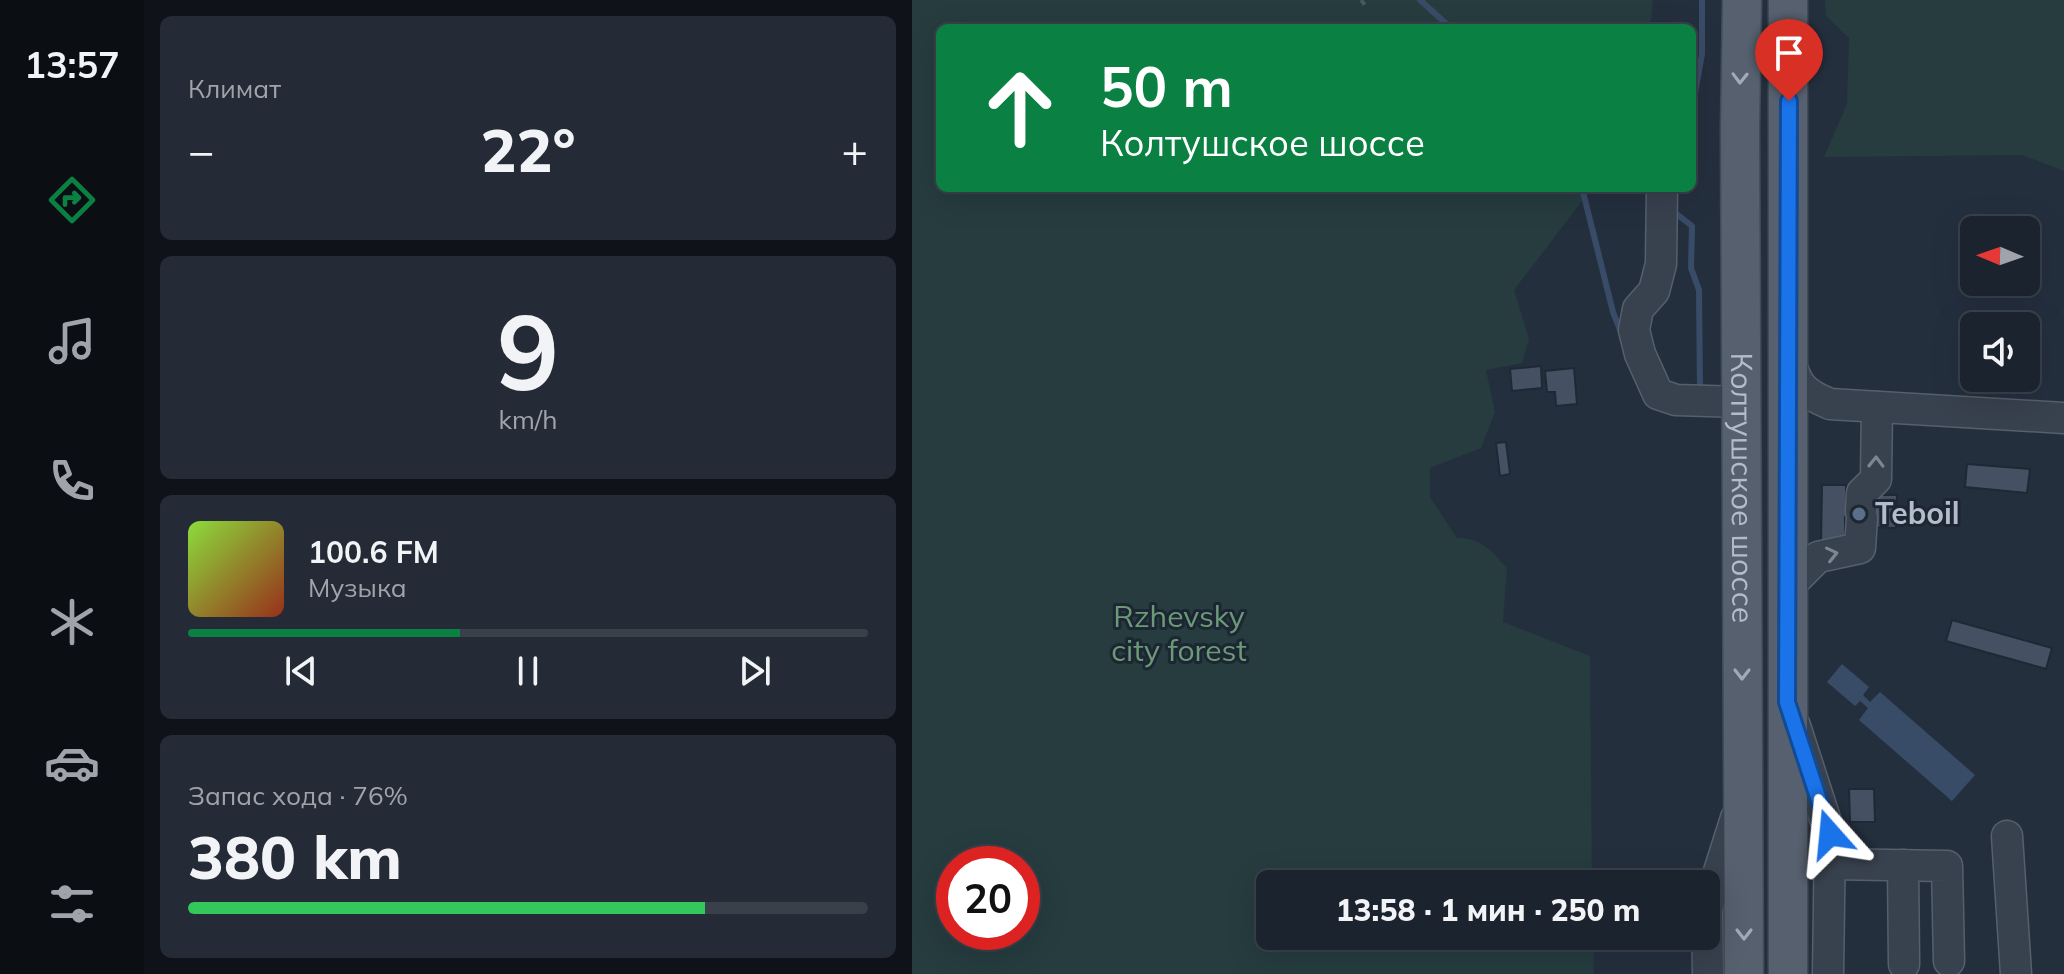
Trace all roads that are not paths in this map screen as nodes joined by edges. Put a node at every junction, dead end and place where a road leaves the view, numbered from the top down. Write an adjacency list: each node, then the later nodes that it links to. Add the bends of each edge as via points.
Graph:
1 (1742, 0): 5 (main road, Колтушское шоссе, one-way to 5)
2 (1788, 0): 4 (main road, Колтушское шоссе)
3 (1662, 192): 5 (street, via 1661,264 1654,291 1638,309 1634,330 1640,354 1658,394 1676,400)
4 (1787, 352): 6 (street, via 1796,381); 9 (main road, Колтушское шоссе)
5 (1741, 402): 12 (main road, Колтушское шоссе, one-way to 12)
6 (1830, 404): 7 (street); 9 (street, via 1795,426)
7 (1877, 407): 8 (street); 10 (street, one-way to 7, via 1818,557 1860,548 1862,493 1876,479)
8 (2064, 418)
9 (1786, 455): 10 (main road, Колтушское шоссе)
10 (1787, 588): 11 (main road, Колтушское шоссе)
11 (1787, 702): 14 (street, via 1830,834); 20 (main road, Колтушское шоссе)
12 (1743, 797): 18 (street, via 1707,909); 19 (main road, Колтушское шоссе, one-way to 19)
13 (2007, 836): 22 (street)
14 (1830, 864): 15 (street); 21 (street)
15 (1903, 865): 16 (street, via 1947,866); 17 (street)
16 (1949, 961)
17 (1904, 964)
18 (1708, 974)
19 (1744, 974)
20 (1788, 974)
21 (1828, 974)
22 (2016, 974)

